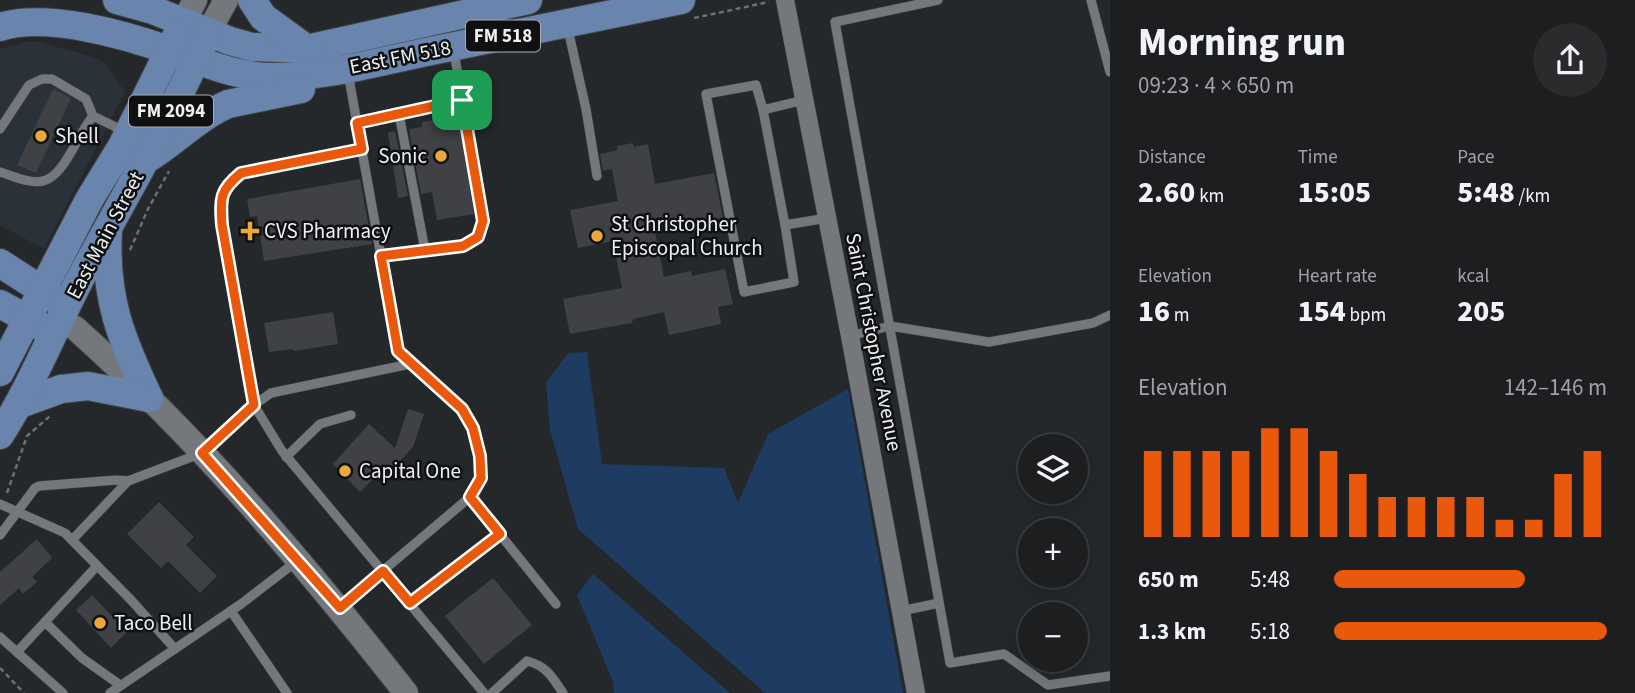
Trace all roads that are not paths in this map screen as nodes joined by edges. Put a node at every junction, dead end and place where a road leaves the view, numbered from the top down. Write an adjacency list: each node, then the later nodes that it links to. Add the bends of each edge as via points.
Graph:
1 (117, 0): 9 (main road)
2 (226, 0): 9 (main road, FM 2094)
3 (253, 0): 13 (main road, via 263,17)
4 (528, 0): 13 (main road, East FM 518 / FM 518)
5 (681, 0): 10 (main road, East FM 518 / FM 518)
6 (785, 0): 19 (street, Saint Christopher Avenue)
7 (938, 0): 41 (lane, via 835,22)
8 (1091, 0): 17 (lane)
9 (195, 18): 13 (main road, FM 518, via 252,47); 14 (main road, East Main Street); 15 (main road, East Main Street / FM 2094)
10 (566, 24): 12 (main road, East FM 518 / FM 518); 29 (lane)
11 (0, 27): 14 (main road, East FM 518, via 31,21 65,24)
12 (453, 47): 16 (main road, East FM 518 / FM 518); 18 (lane)
13 (307, 49)
14 (170, 50): 15 (main road, East FM 518); 25 (main road, East Main Street)
15 (196, 60): 16 (main road, East FM 518, via 275,78); 27 (main road, East Main Street / FM 2094)
16 (336, 70): 23 (lane); 27 (main road, FM 518, via 308,88 220,107 165,148)
17 (1110, 72)
18 (462, 100): 21 (lane); 33 (lane, via 483,221 478,237 463,246)
19 (804, 100): 20 (lane); 30 (street, Saint Christopher Avenue)
20 (763, 110): 31 (lane); 31 (lane, via 756,85 706,94 744,292 794,282)
21 (399, 114): 23 (lane); 33 (lane)
22 (93, 116): 24 (lane, via 86,99 52,79 42,79 29,85); 25 (lane); 28 (lane, via 55,176 26,180)
23 (357, 123): 26 (lane)
24 (0, 129)
25 (127, 133): 36 (main road, East Main Street)
26 (362, 149): 34 (lane); 47 (lane, via 241,173 220,199)
27 (157, 166): 32 (main road, East Main Street / FM 518)
28 (0, 172)
29 (597, 176)
30 (827, 218): 31 (lane); 42 (street, Saint Christopher Avenue)
31 (785, 225)
32 (108, 227): 40 (main road, East Main Street / FM 518); 45 (main road, via 112,305)
33 (425, 250): 34 (lane)
34 (381, 256): 43 (lane, via 398,351)
35 (0, 263): 36 (main road)
36 (44, 290): 39 (main road, East Main Street); 40 (main road)
37 (0, 304): 39 (main road)
38 (1110, 315): 41 (lane, via 1093,323 989,342)
39 (28, 320): 40 (main road); 44 (main road, East Main Street)
40 (65, 323): 45 (main road); 46 (main road, East Main Street / FM 518)
41 (890, 326): 42 (lane); 63 (lane)
42 (850, 336): 67 (street, Saint Christopher Avenue)
43 (410, 364): 47 (lane, via 271,393); 53 (lane, via 462,409 473,428 481,478)
44 (0, 372)
45 (149, 398): 46 (main road, via 88,386 68,387); 50 (main road)
46 (20, 404): 49 (main road, East Main Street / FM 518)
47 (254, 405): 50 (lane); 51 (lane)
48 (351, 415): 51 (lane, via 320,424)
49 (0, 435)
50 (202, 453): 52 (lane); 59 (main road)
51 (286, 457): 61 (lane)
52 (128, 481): 55 (lane, via 39,486); 58 (lane)
53 (470, 497): 56 (lane); 61 (lane)
54 (0, 504): 55 (lane)
55 (18, 513): 57 (lane); 58 (lane)
56 (500, 534): 62 (lane); 64 (lane)
57 (0, 535)
58 (72, 540): 60 (lane)
59 (298, 560): 65 (main road); 66 (lane)
60 (97, 566): 68 (lane); 70 (lane)
61 (383, 571): 62 (lane); 65 (lane)
62 (410, 603): 78 (lane)
63 (939, 603): 67 (lane); 72 (lane, via 950,663 1004,654 1048,685)
64 (556, 604)
65 (340, 608): 77 (main road)
66 (231, 611): 70 (lane); 76 (lane)
67 (901, 611): 81 (street, Saint Christopher Avenue)
68 (45, 622): 71 (lane); 73 (lane, via 82,659)
69 (0, 637): 71 (lane)
70 (175, 649): 73 (lane)
71 (17, 652): 74 (lane)
72 (1110, 676)
73 (120, 685): 75 (lane)
74 (63, 693)
75 (110, 693)
76 (287, 693)
77 (407, 693)
78 (484, 693)
79 (492, 693): 80 (lane, via 527,661 539,664)
80 (563, 693)
81 (916, 693)

